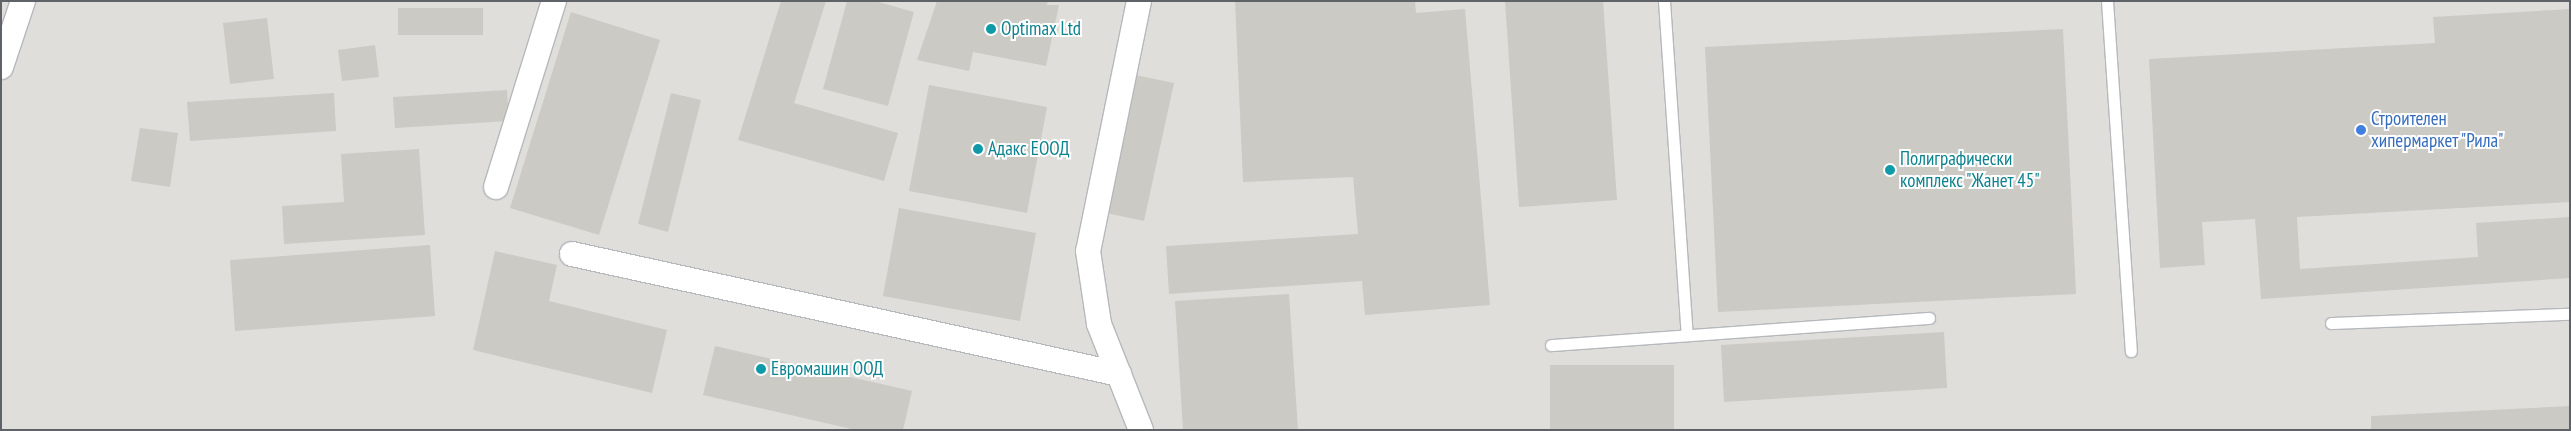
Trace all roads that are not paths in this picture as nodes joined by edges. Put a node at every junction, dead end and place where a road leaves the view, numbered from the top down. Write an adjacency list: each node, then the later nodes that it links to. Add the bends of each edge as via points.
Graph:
1 (23, 1): 6 (street)
2 (554, 1): 7 (street)
3 (1139, 1): 15 (street, via 1088,251 1099,324)
4 (1664, 1): 12 (lane)
5 (2107, 1): 14 (lane)
6 (1, 67)
7 (496, 187)
8 (572, 254): 15 (street)
9 (2570, 314): 11 (lane)
10 (1929, 318): 12 (lane)
11 (2331, 323)
12 (1687, 335): 13 (lane)
13 (1551, 345)
14 (2131, 351)
15 (1119, 374): 16 (street)
16 (1141, 430)

